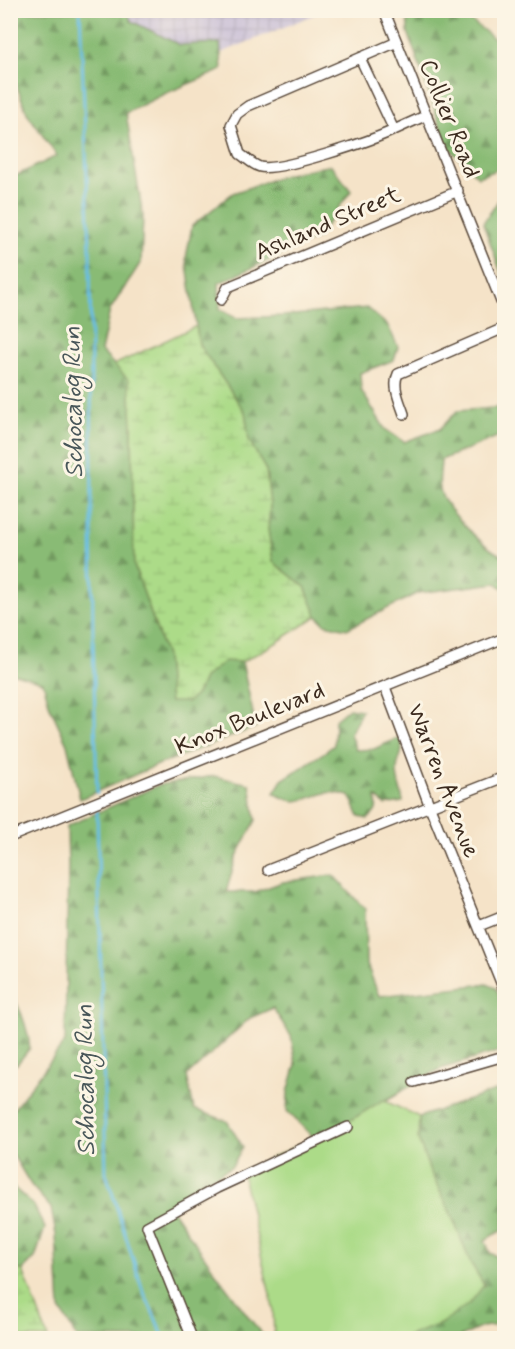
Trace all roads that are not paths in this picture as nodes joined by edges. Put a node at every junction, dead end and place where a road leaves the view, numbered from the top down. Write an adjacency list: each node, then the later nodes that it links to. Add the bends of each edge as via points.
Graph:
1 (384, 10): 2 (street, Collier Road)
2 (397, 42): 3 (street); 4 (street, Collier Road)
3 (360, 58): 5 (street); 5 (street, via 237,114 231,125 240,154 259,167 277,167 374,140)
4 (427, 115): 5 (street); 6 (street, Collier Road)
5 (394, 130)
6 (458, 191): 7 (street, Ashland Street, via 228,287); 8 (street, Collier Road)
7 (221, 300)
8 (504, 309)
9 (504, 328): 10 (street, via 398,374 396,388)
10 (404, 414)
11 (504, 638): 12 (street, Knox Boulevard)
12 (385, 687): 14 (street, Warren Avenue); 15 (street, Knox Boulevard)
13 (504, 777): 14 (street)
14 (430, 807): 16 (street); 18 (street, Warren Avenue)
15 (10, 837)
16 (268, 870)
17 (504, 916): 18 (street)
18 (479, 926): 19 (street, Warren Avenue)
19 (504, 990)
20 (504, 1056): 21 (street)
21 (414, 1082)
22 (348, 1127): 23 (street, via 217,1188 147,1226)
23 (192, 1338)

